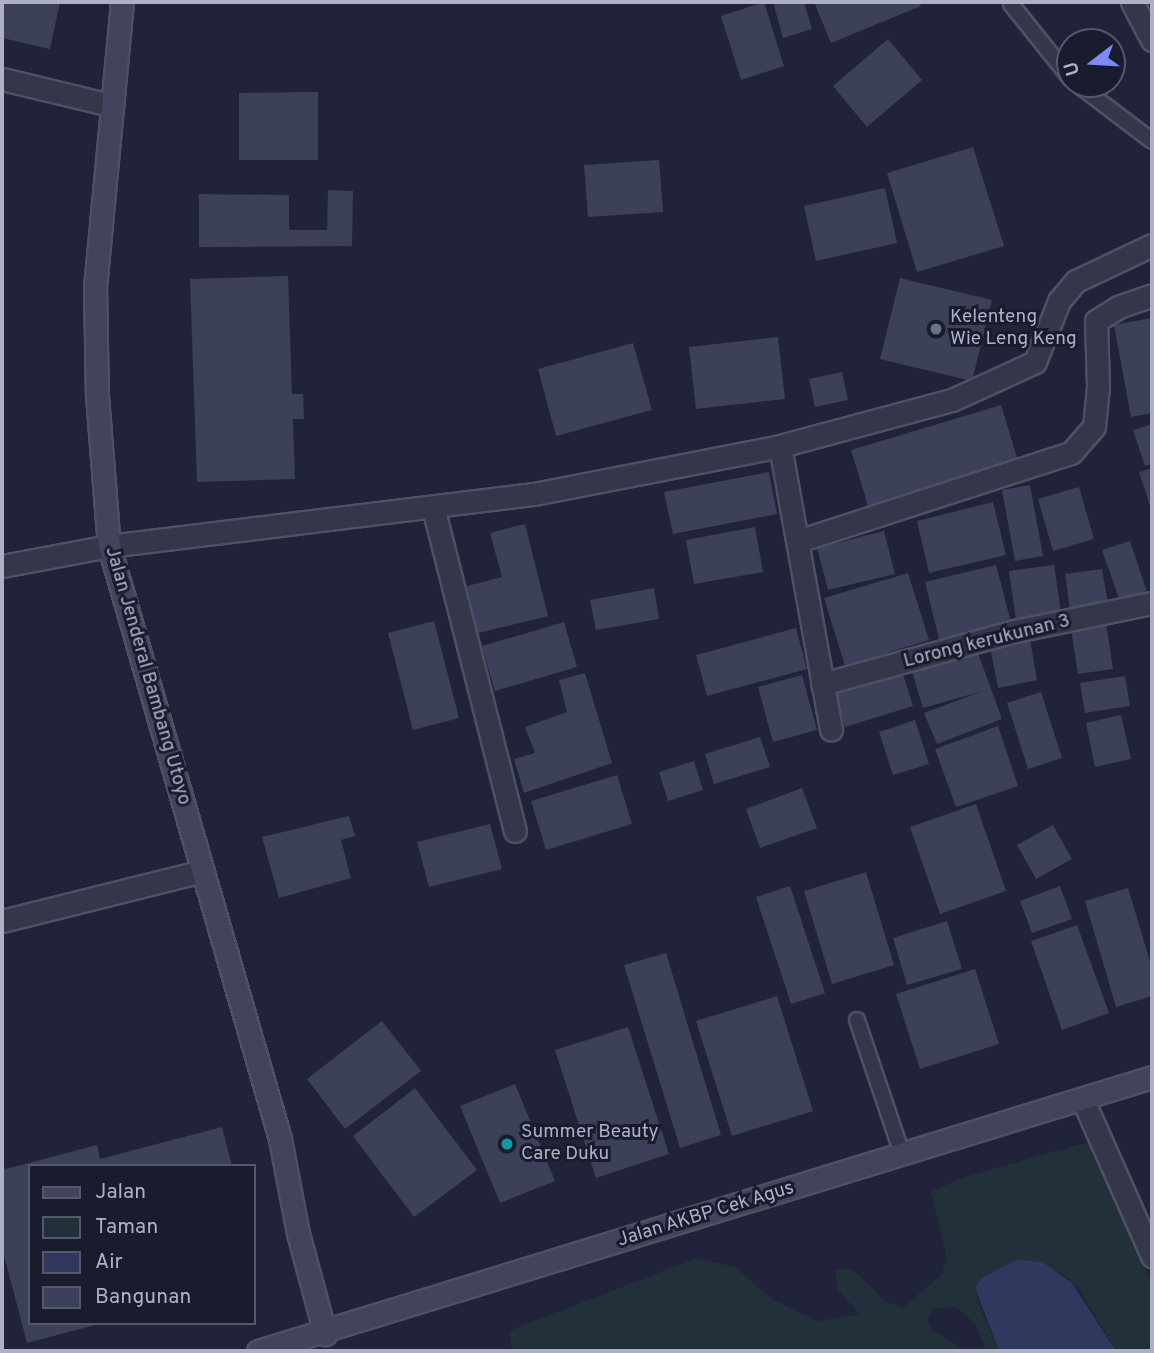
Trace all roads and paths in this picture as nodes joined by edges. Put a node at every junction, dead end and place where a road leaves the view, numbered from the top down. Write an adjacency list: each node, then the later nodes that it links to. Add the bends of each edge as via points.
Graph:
1 (122, 2): 8 (street, Jalan Jenderal Bambang Utoyo)
2 (1132, 2): 4 (street)
3 (1011, 4): 5 (lane)
4 (1152, 40)
5 (1056, 60)
6 (2, 79): 8 (street)
7 (1095, 98): 9 (lane)
8 (110, 106): 15 (street, Jalan Jenderal Bambang Utoyo, via 96,285 97,395)
9 (1152, 141)
10 (1152, 245): 12 (street, via 1076,281 1059,301 1035,362 952,400)
11 (1152, 295): 14 (street, via 1096,321 1094,427 1071,453)
12 (780, 446): 13 (street, via 534,494); 14 (street)
13 (433, 508): 15 (street); 20 (street)
14 (798, 541): 18 (street)
15 (109, 546): 16 (street); 21 (street, Jalan Jenderal Bambang Utoyo)
16 (3, 560)
17 (1152, 603): 18 (street, Lorong kerukunan 3, via 1015,632)
18 (822, 684): 19 (street)
19 (831, 729)
20 (515, 831)
21 (202, 871): 22 (street); 28 (street, Jalan Jenderal Bambang Utoyo, via 281,1139 298,1233)
22 (2, 921)
23 (857, 1020): 26 (lane)
24 (1152, 1077): 25 (street, Jalan AKBP Cek Agus)
25 (1083, 1100): 26 (street, Jalan AKBP Cek Agus); 27 (street)
26 (902, 1154): 28 (street, Jalan AKBP Cek Agus)
27 (1152, 1256)
28 (325, 1334): 29 (street, Jalan AKBP Cek Agus)
29 (258, 1351)

